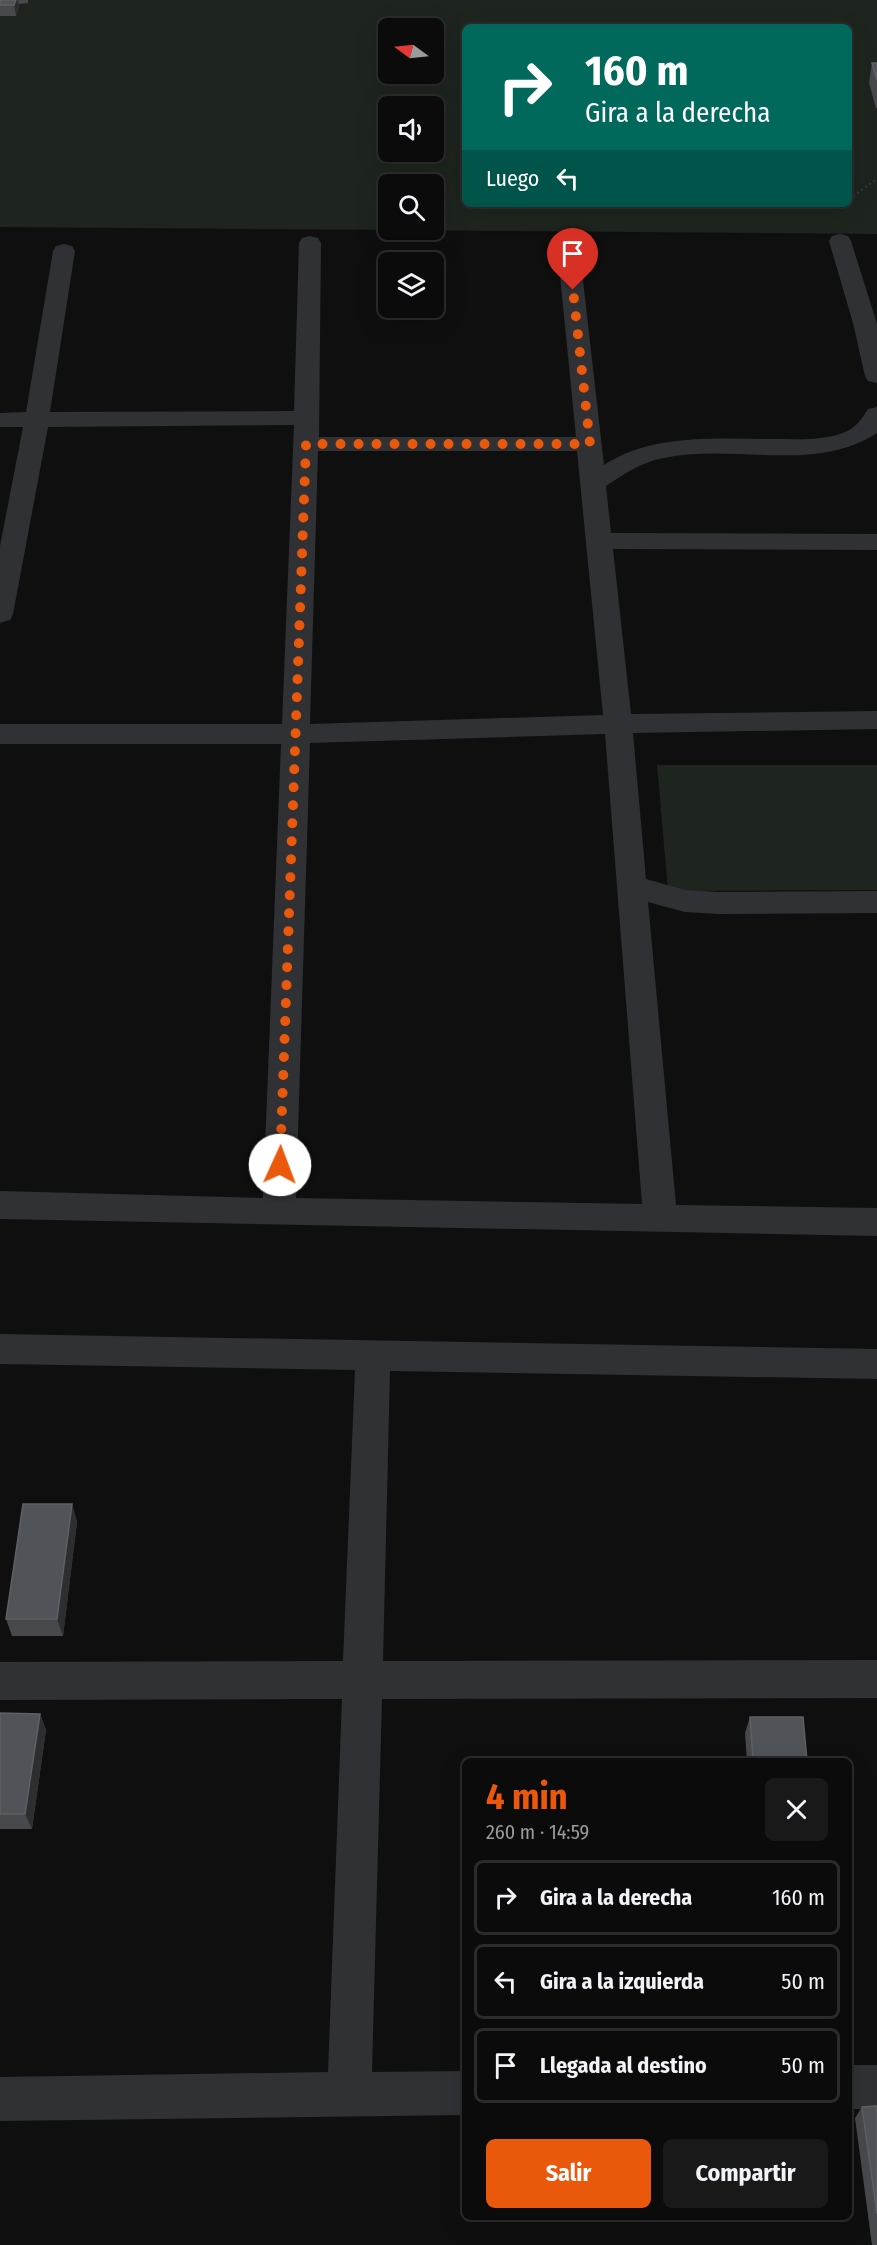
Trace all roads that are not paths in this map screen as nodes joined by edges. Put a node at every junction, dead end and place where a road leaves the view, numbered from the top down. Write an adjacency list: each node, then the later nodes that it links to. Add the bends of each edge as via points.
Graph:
1 (840, 241): 5 (street, via 866,323)
2 (310, 243): 9 (street)
3 (568, 245): 10 (street)
4 (64, 251): 8 (street)
5 (877, 376)
6 (877, 414): 11 (street, via 874,424 851,439 811,447 662,450 627,462)
7 (0, 420): 8 (street)
8 (37, 420): 9 (street); 14 (street)
9 (306, 431): 10 (street); 18 (street)
10 (590, 444): 11 (street)
11 (592, 484): 12 (street)
12 (598, 542): 13 (street); 16 (street)
13 (877, 542)
14 (0, 614)
15 (877, 720): 16 (street)
16 (618, 724): 18 (street); 19 (street)
17 (0, 734): 18 (street)
18 (294, 734): 22 (street)
19 (632, 886): 20 (street, via 696,902); 23 (street)
20 (877, 902)
21 (0, 1205): 22 (street)
22 (279, 1212): 23 (street)
23 (660, 1218): 24 (street)
24 (877, 1222)
25 (0, 1349): 26 (street)
26 (373, 1355): 27 (street); 29 (street)
27 (877, 1364)
28 (877, 1679): 29 (street)
29 (362, 1680): 30 (street); 34 (street)
30 (0, 1682)
31 (852, 2087): 32 (street)
32 (877, 2087)
33 (462, 2093): 34 (street)
34 (349, 2094): 35 (street)
35 (0, 2099)

